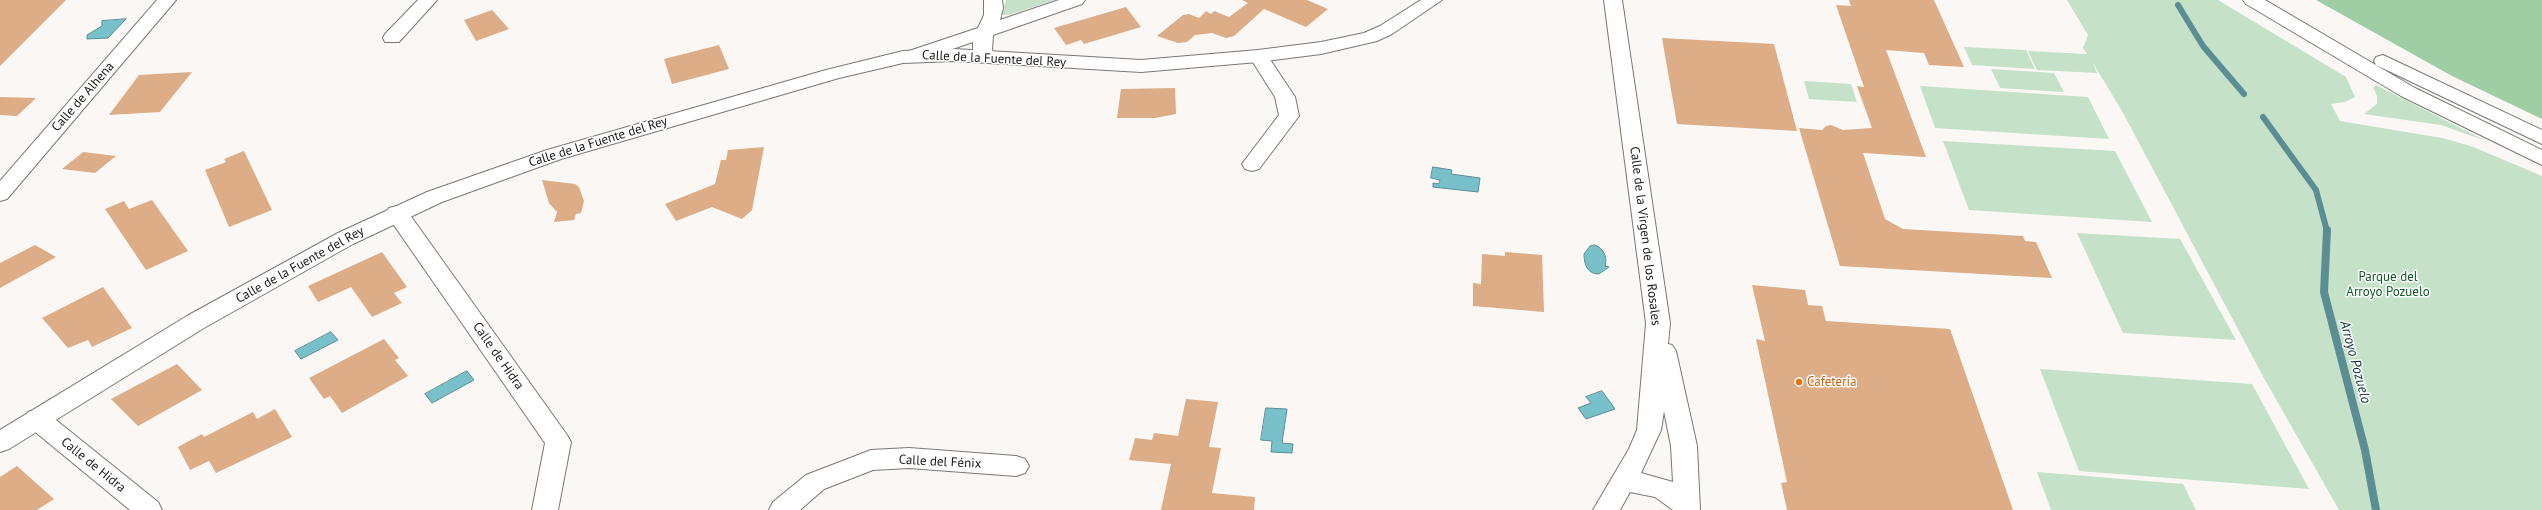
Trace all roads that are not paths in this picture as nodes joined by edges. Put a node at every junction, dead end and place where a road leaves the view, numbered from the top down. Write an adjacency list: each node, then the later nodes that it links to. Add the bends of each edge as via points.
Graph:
1 (167, 0): 18 (main road, Calle de Alhena)
2 (428, 0): 10 (main road)
3 (993, 0): 9 (main road)
4 (1076, 0): 9 (main road)
5 (1433, 0): 12 (main road, Calle de la Fuente del Rey, via 1386,30 1370,37 1321,48)
6 (1613, 0): 20 (main road, Calle de la Virgen de los Rosales)
7 (2252, 0): 16 (main road, via 2408,92)
8 (2281, 1): 15 (main road, via 2403,72)
9 (991, 30): 11 (main road); 13 (main road, via 981,47); 14 (main road, via 994,46)
10 (392, 38)
11 (913, 56): 13 (main road, Calle de la Fuente del Rey); 19 (main road, Calle de la Fuente del Rey, via 882,61 591,142 485,177)
12 (1258, 56): 14 (main road, Calle de la Fuente del Rey, via 1141,66); 17 (main road, via 1285,97 1289,116)
13 (986, 57): 14 (main road, Calle de la Fuente del Rey)
14 (1008, 58)
15 (2542, 138)
16 (2542, 158)
17 (1252, 164)
18 (0, 194)
19 (397, 213): 21 (main road, Calle de la Fuente del Rey, via 236,300); 27 (main road, Calle de Hidra, via 558,442)
20 (1658, 323): 24 (main road, Calle de la Virgen de los Rosales, via 1649,430); 25 (main road, via 1684,446)
21 (37, 419): 22 (main road, Calle de la Fuente del Rey); 26 (main road, Calle de Hidra)
22 (0, 442)
23 (1016, 466): 28 (main road, Calle del Fénix, via 909,458 871,460 815,482)
24 (1624, 480): 25 (main road, via 1662,488); 29 (main road, Calle de la Virgen de los Rosales)
25 (1687, 508)
26 (149, 510)
27 (545, 510)
28 (782, 510)
29 (1606, 510)

